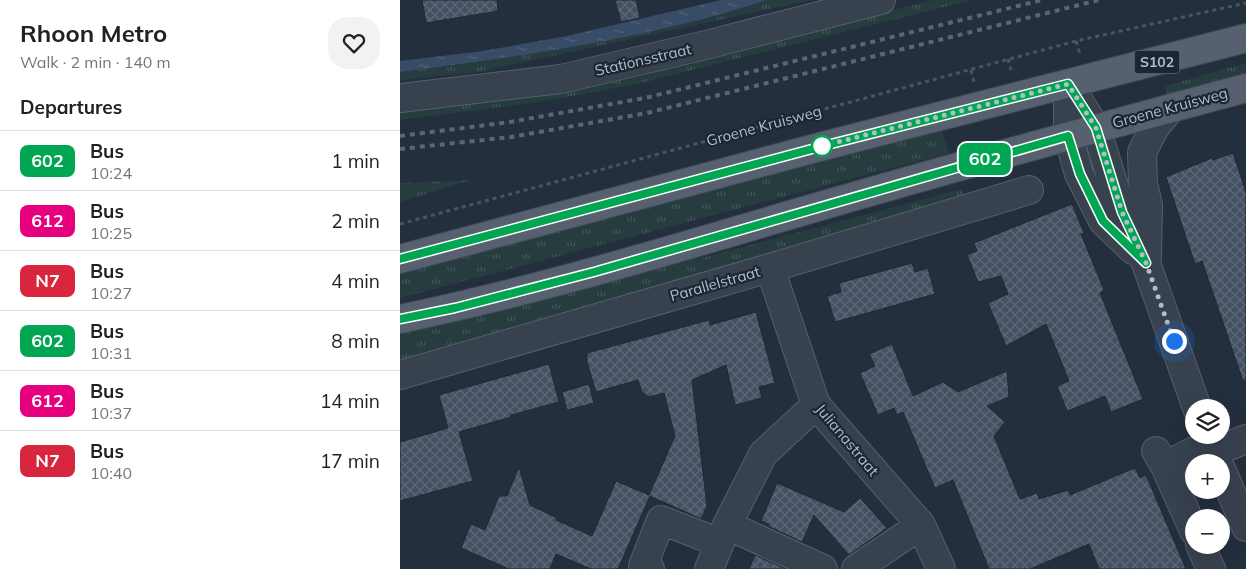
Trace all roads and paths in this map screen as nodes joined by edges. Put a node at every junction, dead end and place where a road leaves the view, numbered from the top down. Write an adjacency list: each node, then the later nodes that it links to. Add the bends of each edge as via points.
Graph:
1 (881, 0): 2 (street, Stationsstraat)
2 (853, 3): 7 (street, Stationsstraat, via 710,44 561,79)
3 (1246, 3): 12 (path, Groene Kruisweg, via 1066,44)
4 (1246, 38): 5 (main road, S102)
5 (1068, 84): 9 (street); 10 (street); 13 (main road, S102, via 817,147)
6 (1246, 88): 8 (main road, Groene Kruisweg)
7 (400, 98)
8 (1171, 108): 9 (main road, Groene Kruisweg); 14 (street, via 1155,127 1142,152 1143,184 1148,205)
9 (1096, 128): 10 (main road, Groene Kruisweg); 14 (street, via 1122,212)
10 (1068, 136): 14 (street, via 1080,174 1103,221); 16 (main road, Groene Kruisweg, via 594,272)
11 (1029, 190): 15 (street, Parallelstraat)
12 (400, 224)
13 (400, 259)
14 (1146, 263): 18 (street)
15 (770, 268): 17 (street, Parallelstraat); 19 (street, Julianastraat)
16 (400, 319)
17 (400, 375)
18 (1194, 399)
19 (816, 405): 23 (street, Julianastraat); 25 (street, via 764,454)
20 (1246, 439): 21 (street)
21 (1214, 452): 22 (street, via 1161,458); 24 (street)
22 (1185, 511)
23 (921, 526): 30 (street); 31 (street, Julianastraat)
24 (1246, 527)
25 (723, 534): 27 (street, via 661,520 643,566); 28 (street); 29 (street)
26 (1204, 554): 32 (street)
27 (650, 569)
28 (708, 569)
29 (823, 569)
30 (856, 569)
31 (941, 569)
32 (1210, 569)

